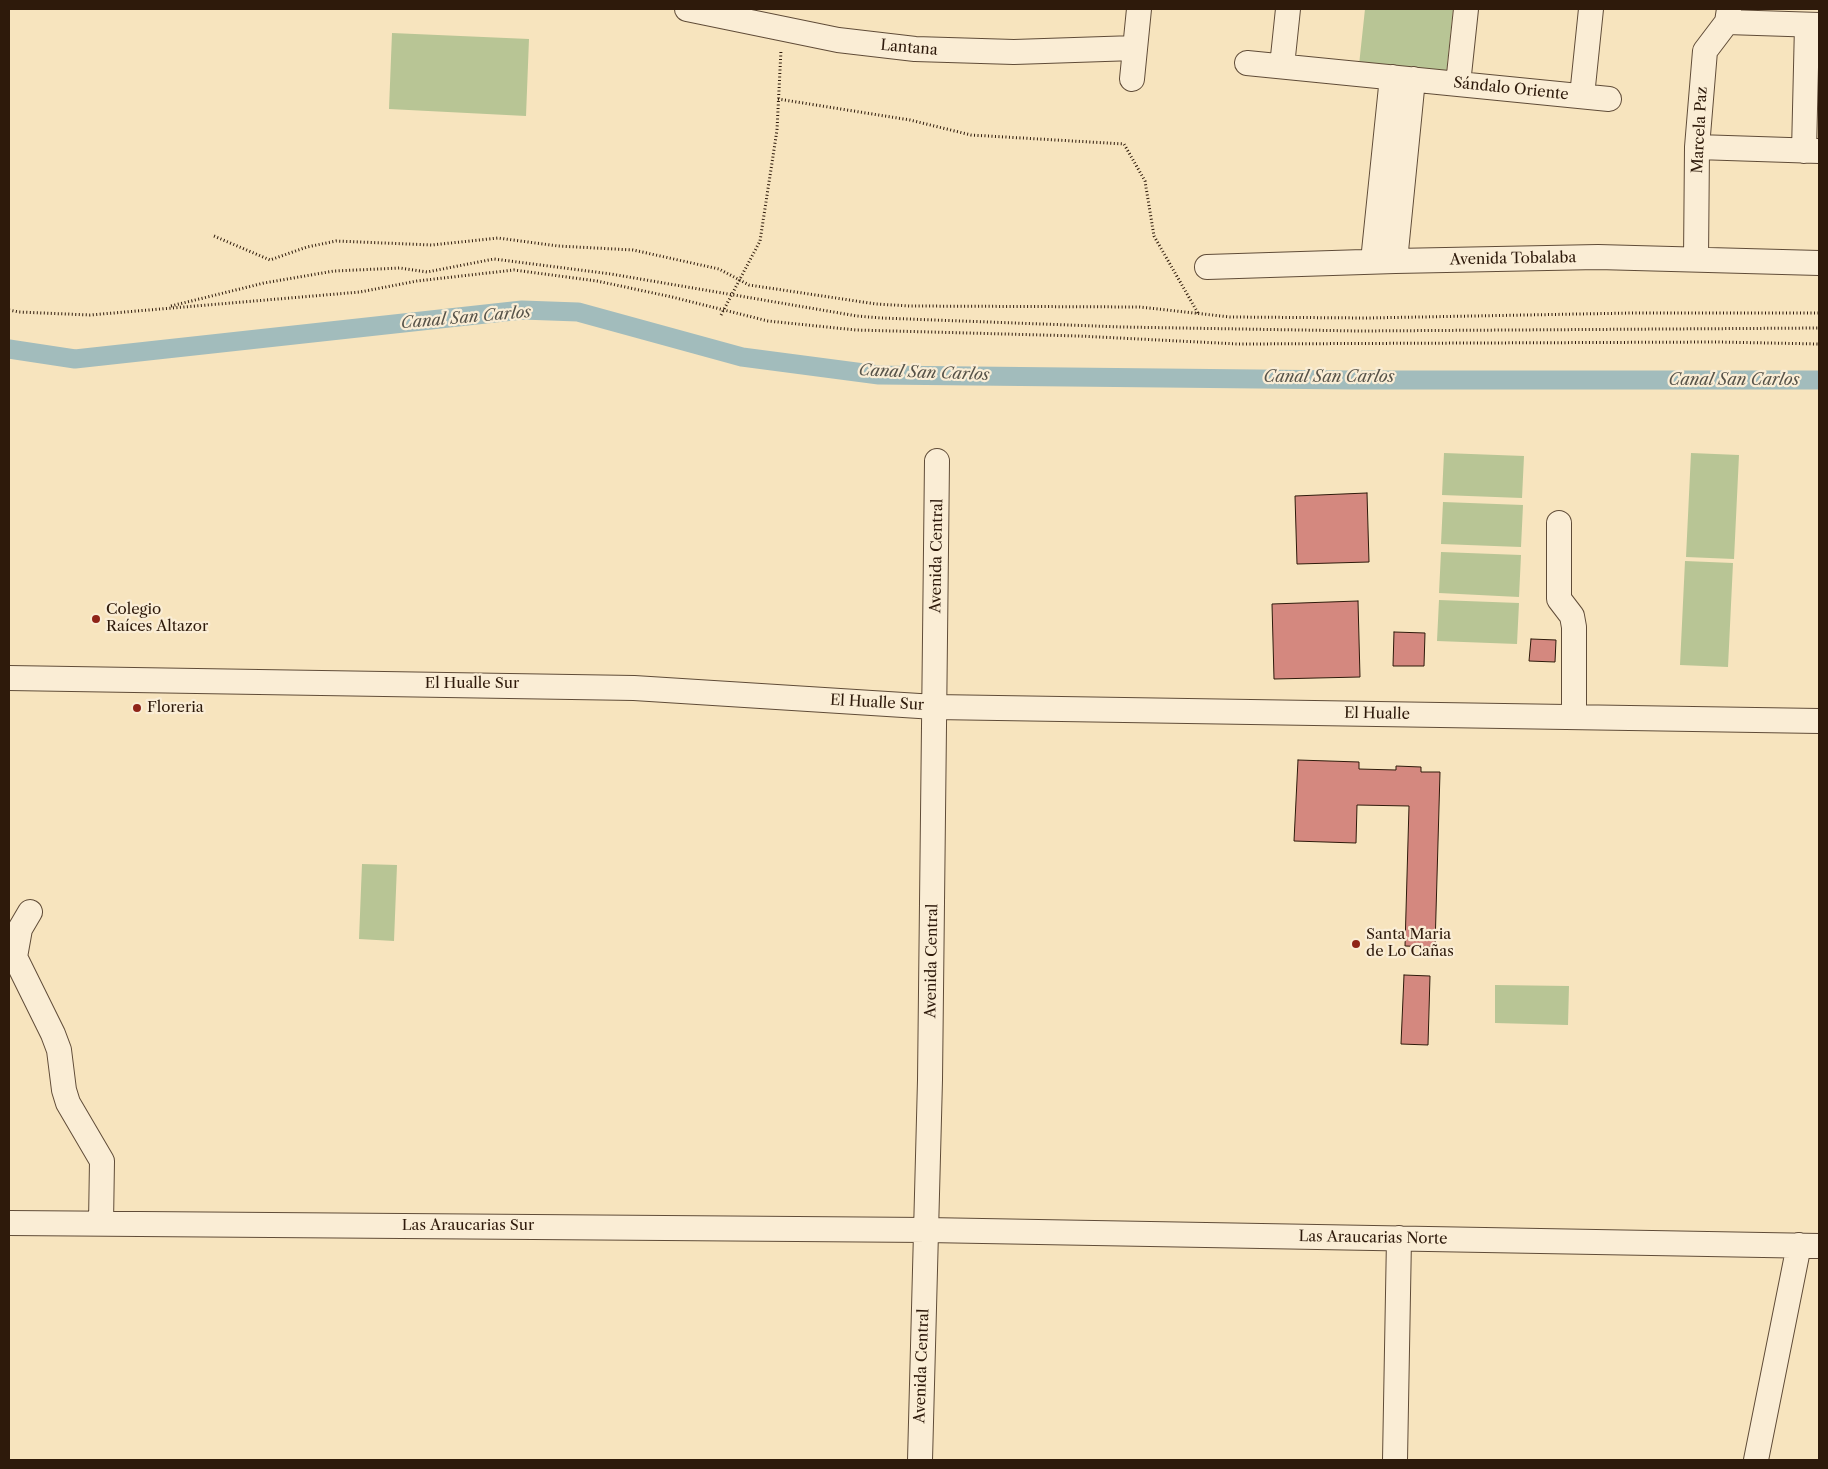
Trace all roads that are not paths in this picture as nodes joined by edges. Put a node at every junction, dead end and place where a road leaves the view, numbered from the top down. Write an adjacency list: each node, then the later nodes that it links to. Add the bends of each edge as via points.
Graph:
1 (687, 9): 6 (street, Lantana)
2 (1139, 9): 9 (street)
3 (1288, 9): 11 (street)
4 (1466, 9): 14 (street)
5 (1591, 9): 15 (street)
6 (732, 14): 9 (street, Lantana, via 782,30 875,46 965,52)
7 (1728, 15): 8 (street); 17 (street, Marcela Paz, via 1706,51)
8 (1813, 25): 18 (street)
9 (1135, 48): 13 (street)
10 (1247, 63): 11 (street, Sándalo Oriente)
11 (1282, 66): 12 (street, Sándalo Oriente)
12 (1402, 78): 14 (street, Sándalo Oriente); 20 (street)
13 (1132, 79)
14 (1458, 84): 15 (street, Sándalo Oriente)
15 (1582, 96): 16 (street, Sándalo Oriente)
16 (1609, 99)
17 (1697, 147): 18 (street); 19 (street, Marcela Paz)
18 (1812, 151)
19 (1696, 259): 20 (street, Avenida Tobalaba, via 1598,257); 21 (street, Avenida Tobalaba)
20 (1384, 261): 22 (street, Avenida Tobalaba)
21 (1819, 263)
22 (1207, 267)
23 (937, 461): 26 (street, Avenida Central)
24 (1559, 523): 27 (street, via 1558,599 1572,616 1574,626)
25 (9, 678): 26 (street, El Hualle Sur, via 624,687)
26 (935, 707): 27 (street, El Hualle); 32 (street, Avenida Central)
27 (1574, 717): 28 (street, El Hualle)
28 (1819, 721)
29 (30, 912): 31 (street, via 20,929 15,957 53,1034 68,1103 102,1161)
30 (9, 1223): 31 (street, Las Araucarias Sur)
31 (101, 1223): 32 (street, Las Araucarias Sur)
32 (927, 1230): 33 (street, Las Araucarias Norte); 35 (street, Avenida Central)
33 (1399, 1238): 34 (street, Las Araucarias Norte); 36 (street)
34 (1809, 1246): 37 (street)
35 (920, 1460)
36 (1395, 1460)
37 (1756, 1460)

